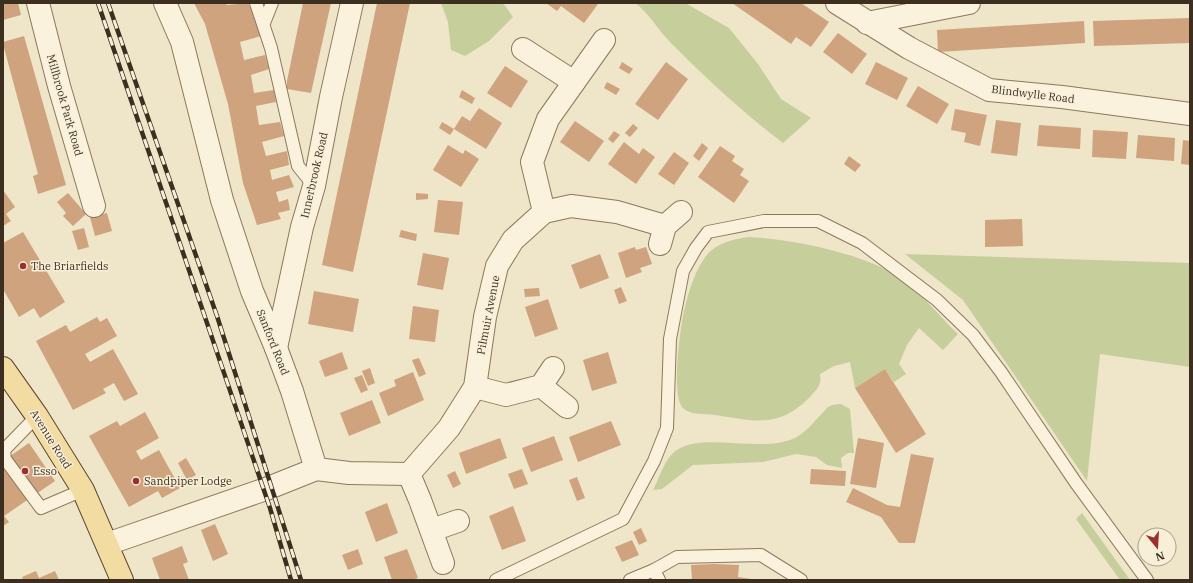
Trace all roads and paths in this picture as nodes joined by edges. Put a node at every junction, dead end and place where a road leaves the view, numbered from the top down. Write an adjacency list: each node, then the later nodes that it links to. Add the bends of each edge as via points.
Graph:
1 (38, 3): 15 (street, Millbrook Park Road)
2 (165, 3): 18 (street, Sanford Road, via 182,42 222,200 252,291)
3 (256, 3): 8 (lane)
4 (272, 3): 8 (lane)
5 (352, 3): 14 (street, Innerbrook Road)
6 (837, 3): 9 (street, Blindwylle Road)
7 (969, 3): 9 (street)
8 (264, 23): 14 (lane, via 298,166)
9 (867, 23): 13 (street, Blindwylle Road, via 953,73 989,90)
10 (604, 40): 12 (street)
11 (523, 49): 12 (street)
12 (574, 82): 16 (street, via 548,119 532,162)
13 (1190, 114)
14 (314, 186): 18 (street, Innerbrook Road, via 302,227)
15 (94, 206)
16 (544, 212): 17 (street, Pilmuir Avenue, via 571,206 617,212); 22 (street, Pilmuir Avenue, via 513,240 497,266 485,317)
17 (669, 227)
18 (276, 348): 25 (street, Sanford Road)
19 (3, 368): 24 (main road, Avenue Road)
20 (554, 368): 21 (street)
21 (541, 386): 22 (street, via 506,395); 23 (street)
22 (475, 387): 26 (street, Pilmuir Avenue, via 449,428)
23 (567, 407)
24 (37, 416): 27 (main road, Avenue Road); 27 (lane, via 4,450 5,459 41,508)
25 (316, 469): 26 (street, via 349,473); 30 (street)
26 (408, 474): 29 (street)
27 (83, 490): 30 (main road, Avenue Road)
28 (458, 521): 29 (street)
29 (432, 530): 31 (street)
30 (107, 544): 33 (main road, Avenue Road)
31 (443, 563)
32 (656, 575): 35 (lane); 36 (lane, via 677,557 761,555)
33 (122, 580)
34 (496, 580): 37 (lane, via 623,519 654,461 667,428 670,339 683,272 708,232 764,221 818,221 862,243 937,300 973,335)
35 (630, 580)
36 (801, 580)
37 (1147, 580)

